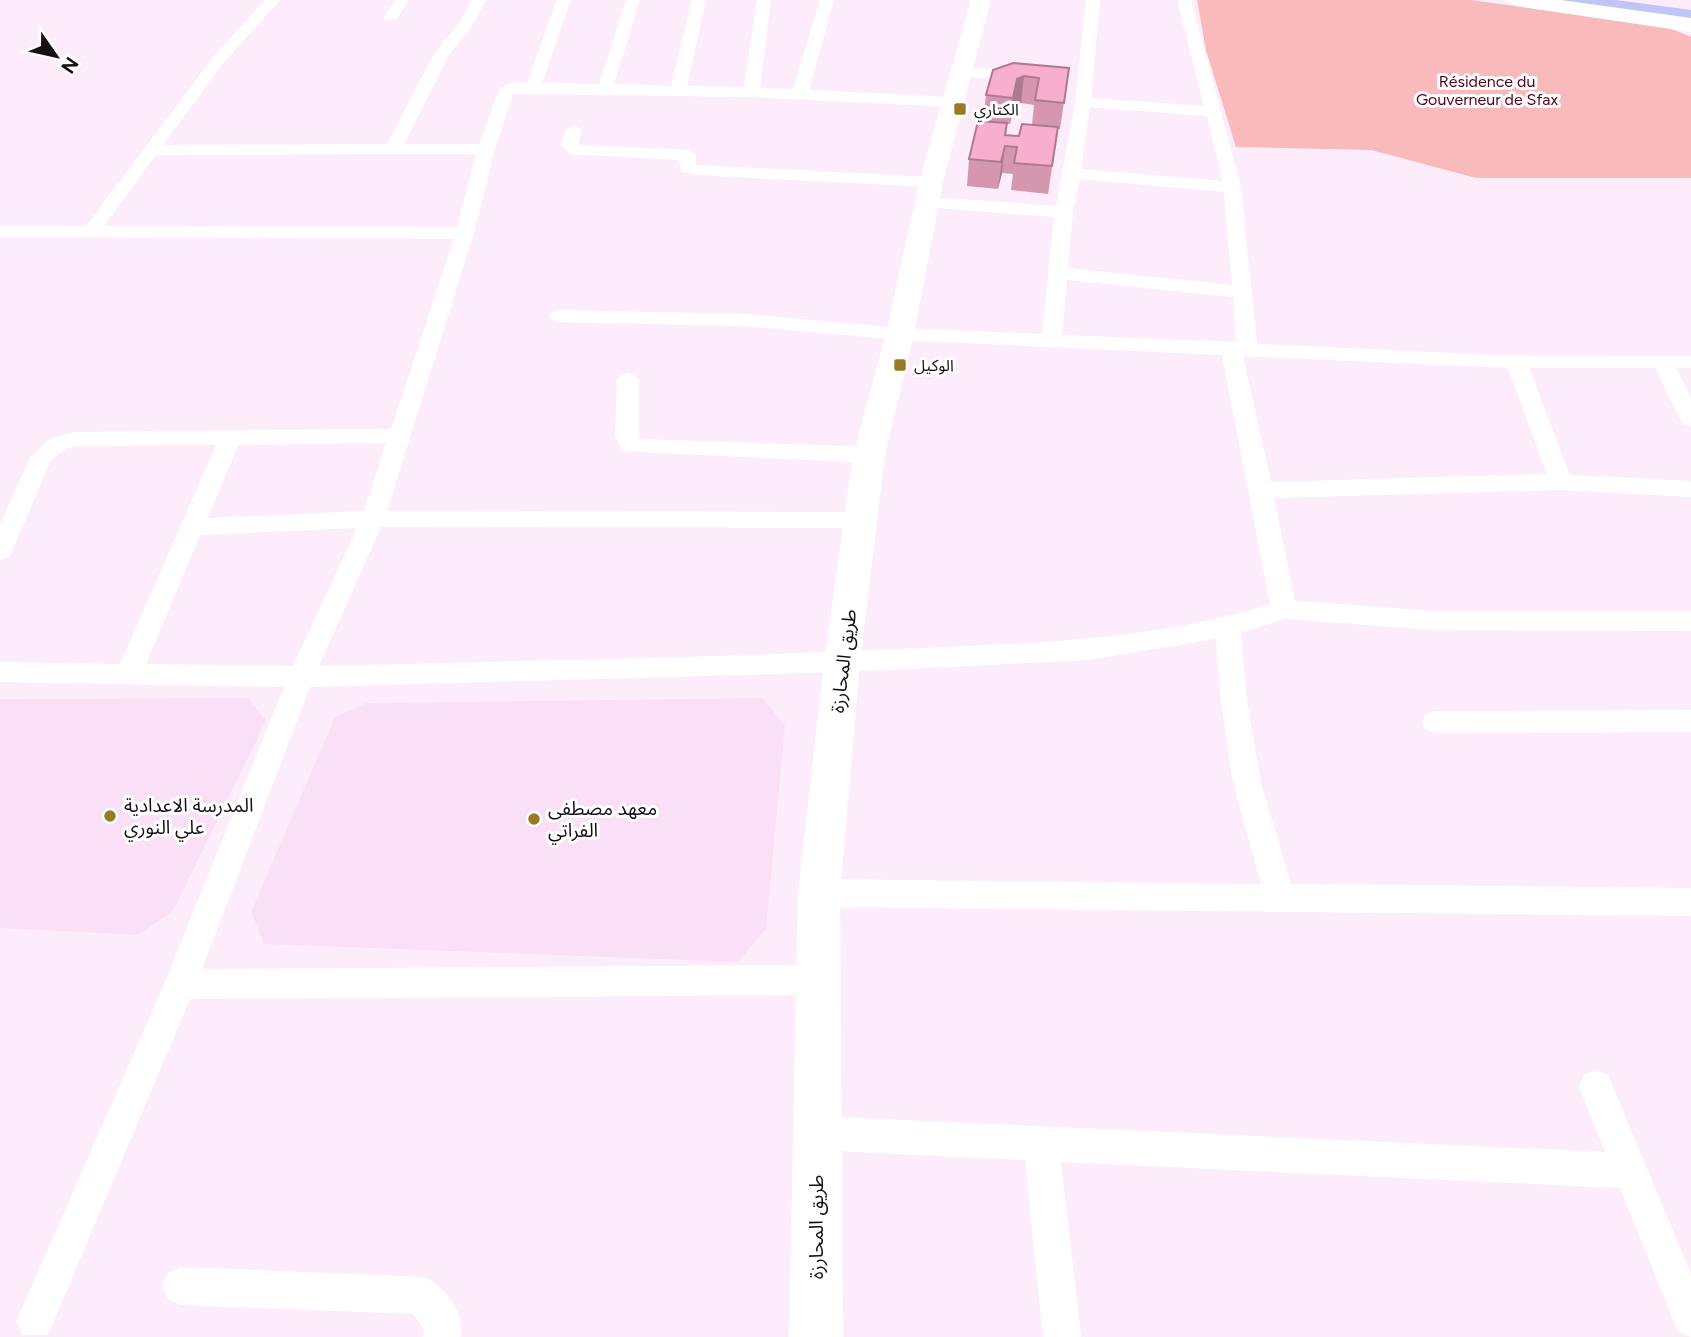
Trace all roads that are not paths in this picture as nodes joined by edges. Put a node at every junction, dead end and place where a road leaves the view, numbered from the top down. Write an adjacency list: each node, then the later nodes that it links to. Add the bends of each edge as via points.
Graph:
1 (273, 0): 28 (street, via 219,59)
2 (402, 0): 15 (street)
3 (479, 0): 29 (street, via 442,54)
4 (564, 0): 18 (street)
5 (633, 0): 20 (street)
6 (699, 0): 22 (street)
7 (764, 0): 23 (street)
8 (827, 0): 24 (street)
9 (981, 0): 19 (main road, طريق المحارزة)
10 (1093, 0): 21 (street)
11 (1184, 0): 25 (street, via 1192,46)
12 (1516, 0): 16 (highway)
13 (1648, 1): 14 (highway)
14 (1691, 8)
15 (391, 17)
16 (1686, 25)
17 (1044, 80): 19 (street)
18 (533, 87): 20 (street); 27 (street, via 507,89)
19 (957, 87): 24 (street); 32 (main road, طريق المحارزة)
20 (604, 89): 22 (street)
21 (1080, 89): 25 (street); 30 (street)
22 (678, 90): 23 (street)
23 (751, 92): 24 (street)
24 (800, 94)
25 (1214, 112): 31 (street)
26 (574, 130): 32 (street, via 569,145 576,150 689,149 688,168 695,170)
27 (485, 149): 29 (street); 36 (street)
28 (151, 150): 29 (street); 34 (street)
29 (392, 150)
30 (1072, 173): 31 (street); 33 (street)
31 (1232, 187): 38 (street)
32 (929, 192): 33 (street); 40 (main road, طريق المحارزة)
33 (1064, 212): 37 (street)
34 (92, 230): 35 (street); 36 (street)
35 (0, 231)
36 (465, 233): 48 (street)
37 (1058, 273): 38 (street); 41 (street)
38 (1242, 292): 42 (street)
39 (559, 316): 40 (street, via 745,320)
40 (900, 334): 41 (street); 50 (main road, طريق المحارزة)
41 (1051, 341): 42 (street)
42 (1239, 347): 44 (street); 53 (street)
43 (1662, 361): 44 (street); 45 (street); 47 (street)
44 (1516, 362): 51 (street)
45 (1691, 362)
46 (628, 380): 50 (street, via 626,435 631,446)
47 (1691, 419)
48 (400, 436): 49 (street); 54 (street)
49 (230, 438): 56 (street); 57 (street, via 74,439 58,444 42,456)
50 (869, 455): 55 (main road, طريق المحارزة)
51 (1561, 482): 52 (street); 53 (street)
52 (1691, 489)
53 (1261, 490): 58 (street)
54 (373, 519): 55 (street); 56 (street); 64 (street)
55 (862, 520): 61 (main road, طريق المحارزة)
56 (192, 527): 63 (street)
57 (0, 551)
58 (1284, 609): 59 (street, via 1415,621); 60 (street)
59 (1691, 621)
60 (1228, 627): 61 (street, via 1088,650); 68 (street, via 1248,783)
61 (842, 662): 64 (street); 67 (main road, طريق المحارزة)
62 (0, 672): 63 (street)
63 (129, 674): 64 (street)
64 (301, 677): 71 (street)
65 (1691, 721): 66 (street)
66 (1436, 722)
67 (819, 893): 68 (street); 70 (main road, طريق المحارزة)
68 (1280, 897): 69 (street)
69 (1691, 901)
70 (817, 981): 71 (street); 73 (main road, طريق المحارزة)
71 (180, 984): 78 (street)
72 (1596, 1087): 75 (street)
73 (816, 1133): 74 (street); 80 (main road, طريق المحارزة)
74 (1041, 1143): 75 (street); 81 (street)
75 (1629, 1171): 77 (street)
76 (181, 1286): 79 (street, via 424,1296 444,1325)
77 (1691, 1319)
78 (35, 1322)
79 (442, 1337)
80 (816, 1337)
81 (1062, 1337)

